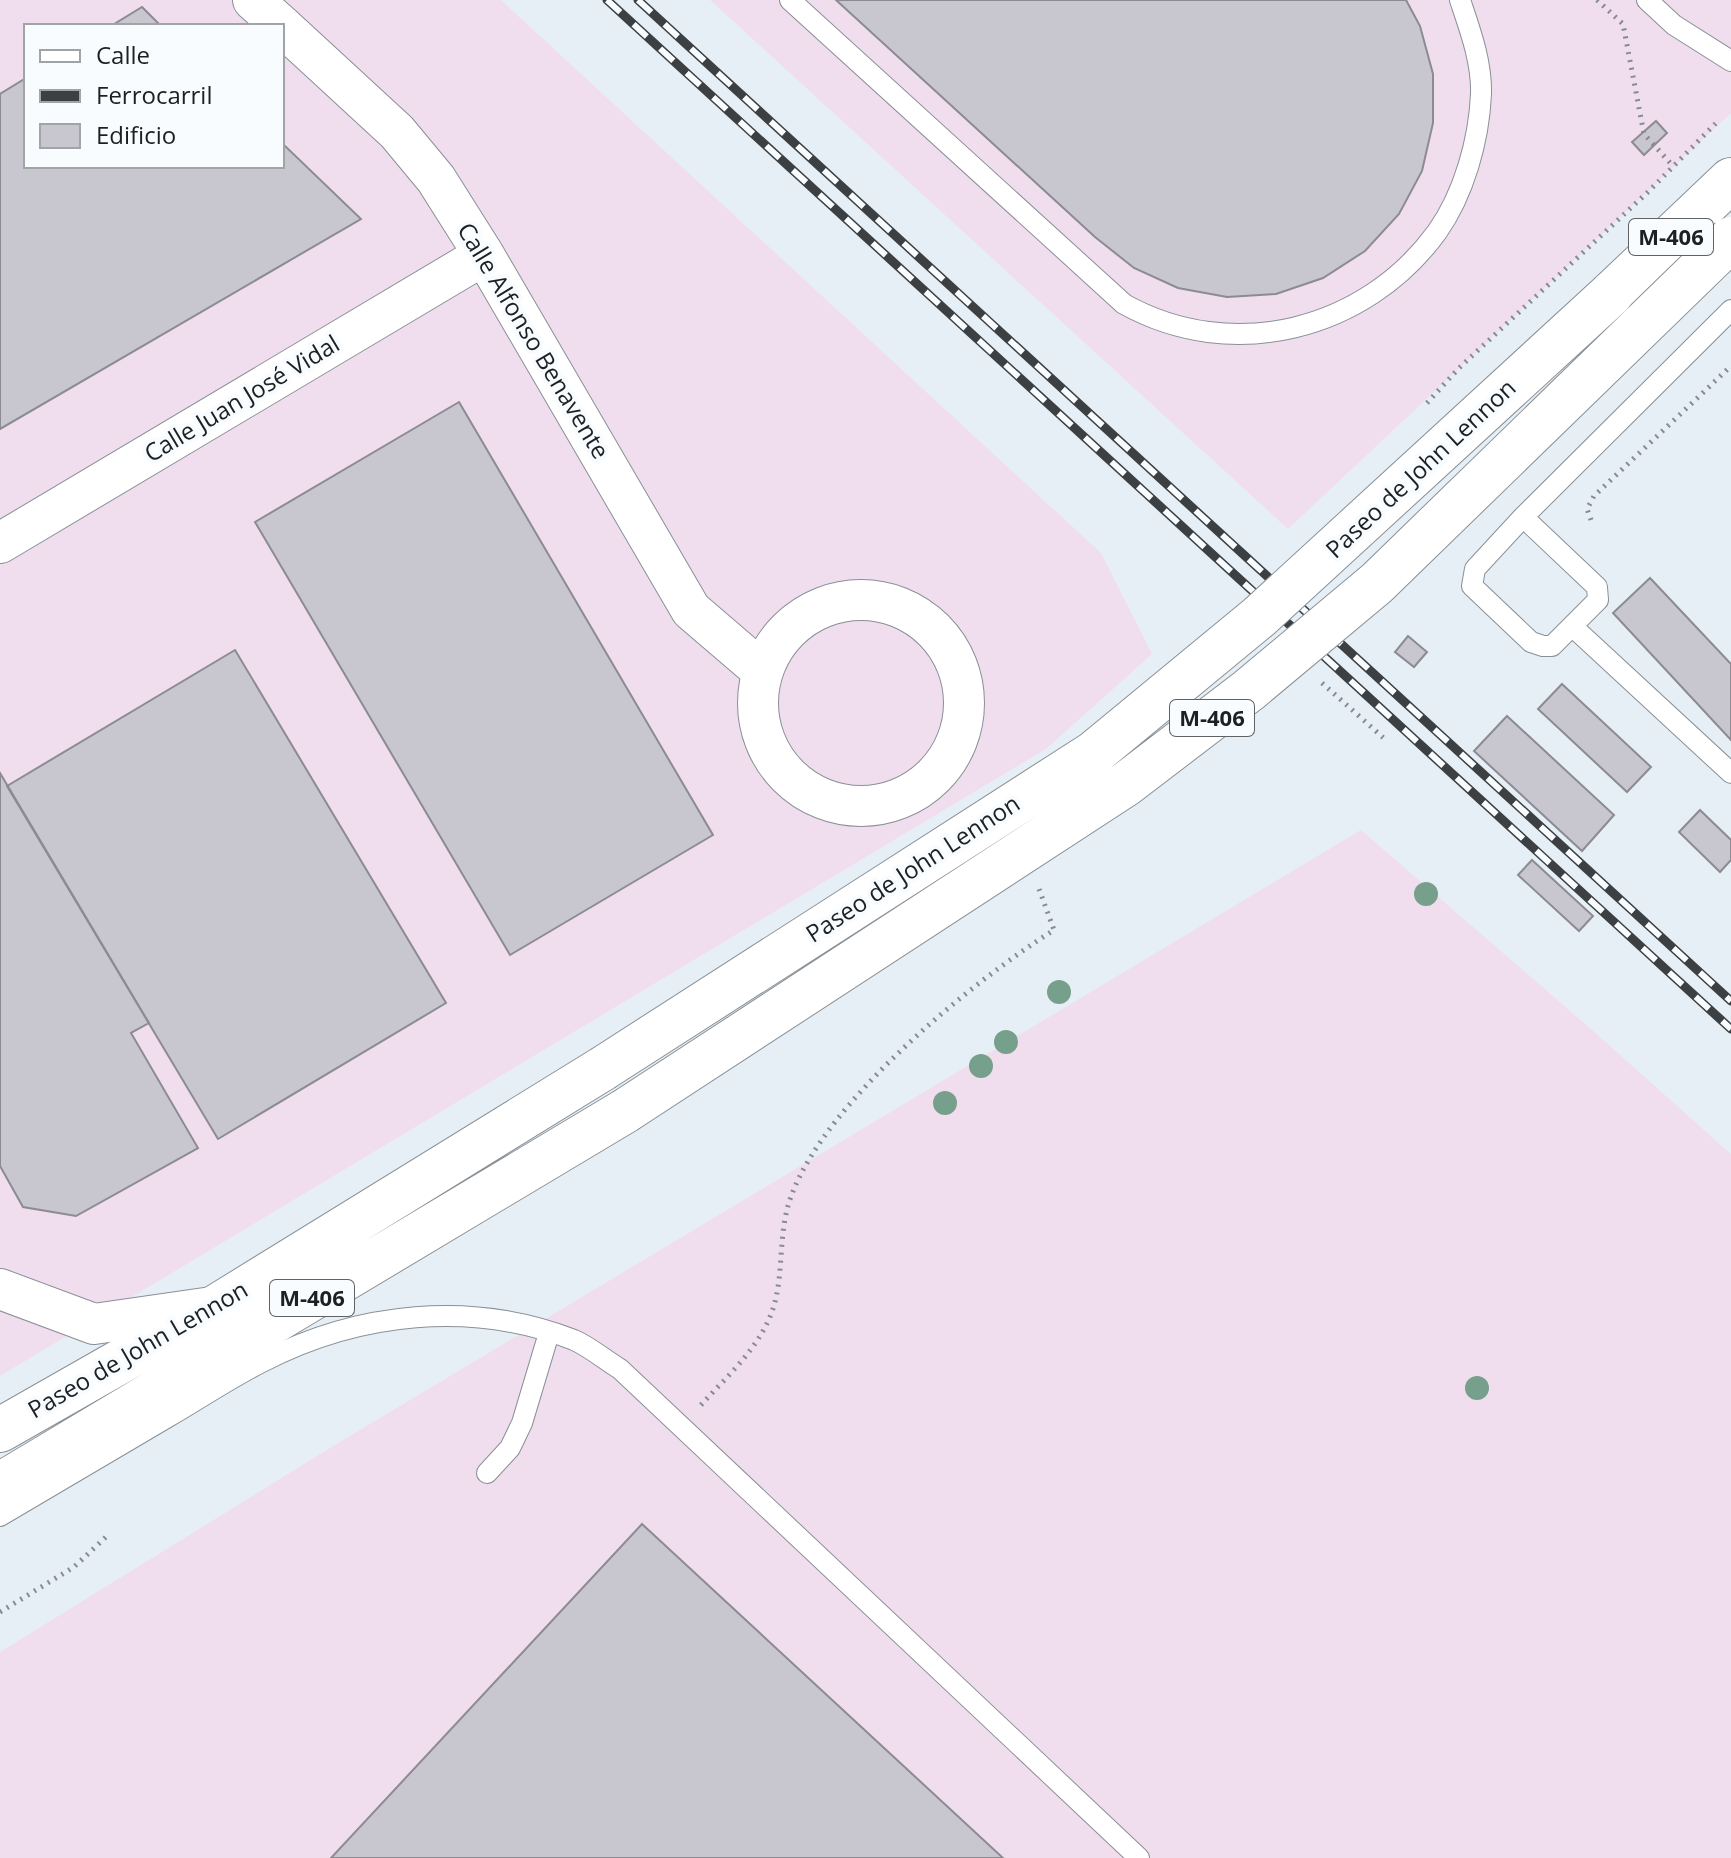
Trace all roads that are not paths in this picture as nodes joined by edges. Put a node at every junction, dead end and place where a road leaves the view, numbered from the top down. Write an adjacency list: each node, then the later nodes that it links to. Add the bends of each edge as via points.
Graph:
1 (253, 0): 5 (street, Calle Alfonso Benavente)
2 (790, 0): 3 (lane, via 1124,304 1181,329 1236,334 1305,327 1345,310 1385,284 1438,230 1467,167 1481,92 1475,45)
3 (1460, 0)
4 (1647, 0): 7 (lane, via 1674,25)
5 (280, 24)
6 (284, 28): 10 (street, Calle Alfonso Benavente, via 397,132 436,179)
7 (1731, 61)
8 (1731, 180): 18 (highway, Paseo de John Lennon / M-406, bridge, via 1259,617 1094,753 602,1069)
9 (1731, 239): 22 (highway, Paseo de John Lennon / M-406, bridge, via 1377,583 1126,784 625,1111)
10 (484, 255): 13 (street, Calle Juan José Vidal); 15 (street, Calle Alfonso Benavente, via 691,610)
11 (1731, 310): 12 (lane)
12 (1523, 517): 14 (lane, via 1597,587 1598,600); 14 (lane, via 1475,569 1472,586 1536,645 1552,646)
13 (0, 543)
14 (1573, 627): 16 (lane)
15 (761, 670): 15 (street, via 756,705 763,740 781,770 808,793 845,805 876,806 910,794 938,773 957,743 965,710 962,677 949,646 927,621 898,605 865,598 821,607 801,617)
16 (1731, 773)
17 (0, 1289): 18 (street, via 94,1324)
18 (216, 1307): 20 (highway, Paseo de John Lennon / M-406)
19 (549, 1333): 21 (lane, via 522,1423 510,1448); 23 (lane, via 467,1316 425,1316 316,1338 263,1361); 24 (lane, via 576,1341 620,1369)
20 (0, 1430)
21 (487, 1473)
22 (0, 1485)
23 (0, 1516)
24 (1139, 1858)

